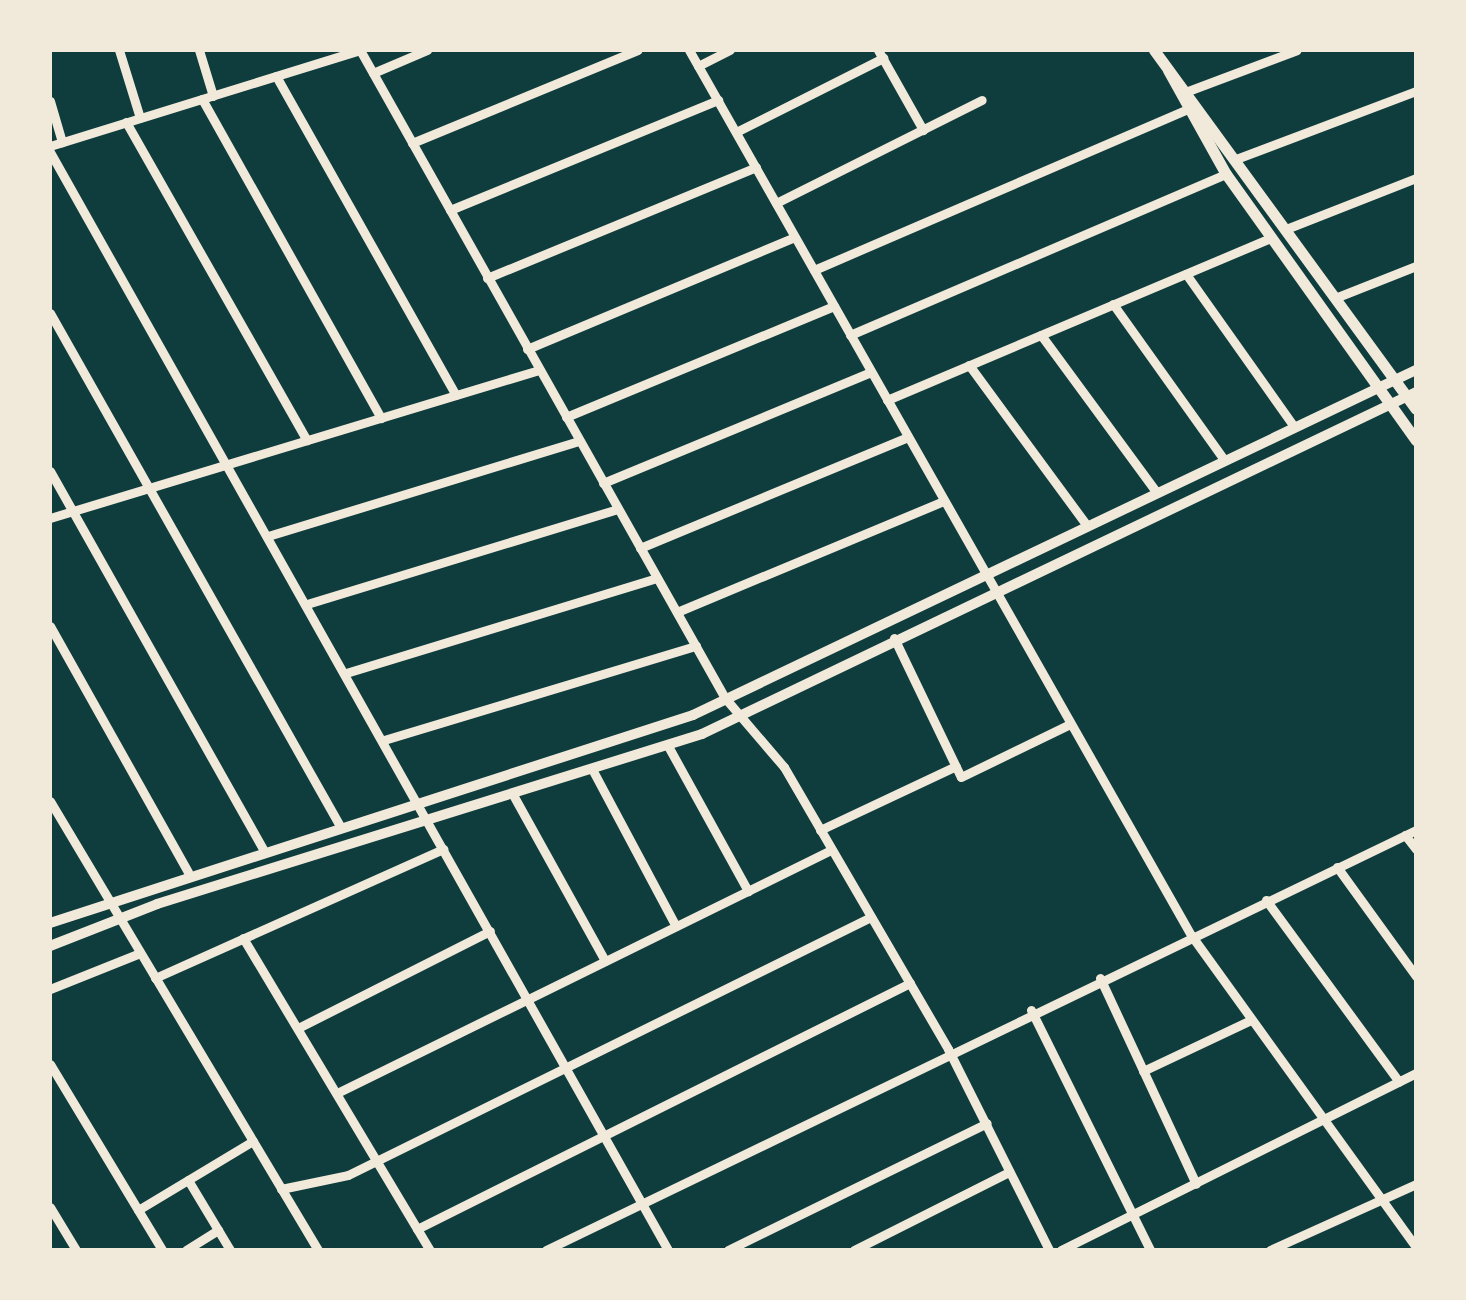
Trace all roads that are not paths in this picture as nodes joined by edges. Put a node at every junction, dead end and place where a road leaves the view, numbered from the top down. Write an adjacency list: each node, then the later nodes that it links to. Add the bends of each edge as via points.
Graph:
1 (120, 50): 22 (street)
2 (199, 50): 17 (street)
3 (360, 50): 13 (street); 14 (street)
4 (427, 50): 13 (street)
5 (638, 50): 27 (street)
6 (690, 50): 11 (street)
7 (730, 50): 11 (street)
8 (1154, 50): 12 (main road)
9 (1296, 50): 16 (street)
10 (881, 54): 24 (street); 25 (street)
11 (698, 66): 18 (street)
12 (1168, 70): 16 (main road); 21 (main road)
13 (373, 73): 27 (street)
14 (276, 76): 17 (street); 56 (street)
15 (1416, 90): 29 (street)
16 (1188, 92): 29 (main road)
17 (207, 98): 22 (street); 61 (street)
18 (718, 100): 25 (street); 34 (street)
19 (982, 100): 24 (street)
20 (50, 101): 26 (street)
21 (1187, 109): 31 (main road); 39 (street)
22 (140, 118): 23 (street)
23 (126, 122): 26 (street); 64 (street)
24 (922, 130): 33 (street)
25 (736, 132): 30 (street)
26 (62, 142): 28 (street)
27 (412, 142): 34 (street)
28 (50, 149): 68 (street)
29 (1236, 159): 35 (main road)
30 (756, 167): 33 (street); 41 (street)
31 (1226, 174): 37 (main road); 46 (street)
32 (1416, 178): 35 (street)
33 (776, 202): 36 (street)
34 (450, 210): 41 (street)
35 (1286, 230): 42 (main road)
36 (795, 237): 39 (street); 48 (street)
37 (1270, 238): 40 (street); 54 (main road)
38 (1416, 266): 42 (street)
39 (814, 270): 44 (street)
40 (1186, 274): 43 (street); 62 (street)
41 (487, 278): 48 (street)
42 (1334, 298): 53 (main road)
43 (1114, 304): 47 (street); 67 (street)
44 (834, 306): 46 (street); 60 (street)
45 (50, 313): 71 (street)
46 (850, 335): 52 (street)
47 (1041, 335): 49 (street); 72 (street)
48 (527, 349): 50 (street)
49 (969, 365): 57 (street); 77 (street)
50 (539, 370): 56 (street); 60 (street)
51 (1416, 370): 53 (street)
52 (871, 372): 57 (street); 70 (street)
53 (1394, 378): 54 (street); 55 (main road)
54 (1377, 385): 58 (main road); 62 (street)
55 (1411, 394): 58 (street); 59 (main road)
56 (456, 395): 61 (street)
57 (887, 400): 63 (street)
58 (1390, 403): 65 (main road); 82 (street)
59 (1416, 409)
60 (566, 417): 66 (street)
61 (381, 418): 64 (street)
62 (1293, 425): 67 (street)
63 (908, 437): 73 (street); 79 (street)
64 (307, 440): 68 (street)
65 (1416, 440)
66 (579, 441): 70 (street); 78 (street)
67 (1224, 458): 72 (street)
68 (227, 464): 71 (street); 78 (street)
69 (50, 471): 75 (street)
70 (603, 483): 74 (street)
71 (149, 488): 75 (street); 101 (street)
72 (1156, 490): 77 (street)
73 (944, 502): 80 (street); 84 (street)
74 (618, 510): 79 (street); 83 (street)
75 (73, 511): 76 (street); 105 (street)
76 (50, 518)
77 (1086, 524): 80 (street)
78 (268, 536): 83 (street)
79 (640, 548): 81 (street)
80 (984, 573): 82 (street); 89 (street)
81 (657, 578): 84 (street); 88 (street)
82 (994, 591): 86 (street); 91 (street)
83 (307, 604): 88 (street)
84 (677, 612): 87 (street)
85 (50, 626): 110 (street)
86 (894, 638): 90 (street); 94 (street)
87 (696, 646): 89 (street); 92 (street)
88 (346, 672): 92 (street)
89 (725, 698): 90 (street); 98 (street)
90 (737, 714): 93 (street); 102 (street)
91 (1070, 724): 94 (street, via 961,777); 119 (street)
92 (384, 740): 98 (street)
93 (668, 746): 95 (street); 111 (street)
94 (956, 766): 102 (street)
95 (592, 768): 96 (street); 117 (street)
96 (512, 793): 100 (street); 123 (street)
97 (50, 801): 99 (street)
98 (418, 802): 100 (street); 101 (street)
99 (54, 817): 112 (street)
100 (428, 819): 106 (street); 114 (street)
101 (340, 826): 105 (street)
102 (820, 830): 107 (street)
103 (1416, 830): 104 (street)
104 (1405, 835): 108 (street); 109 (street)
105 (263, 849): 110 (street)
106 (444, 849): 118 (street); 120 (street)
107 (832, 850): 111 (street); 115 (street)
108 (1416, 850)
109 (1337, 867): 113 (street); 124 (street)
110 (188, 872): 112 (street)
111 (748, 891): 117 (street)
112 (109, 900): 114 (street); 116 (street)
113 (1266, 900): 119 (street); 138 (street)
114 (120, 918): 121 (street); 122 (street)
115 (871, 918): 127 (street); 135 (street)
116 (50, 923)
117 (676, 926): 123 (street)
118 (490, 931): 129 (street); 132 (street)
119 (1191, 935): 126 (street); 131 (street)
120 (243, 938): 125 (street); 132 (street)
121 (50, 946)
122 (140, 953): 125 (street); 128 (street)
123 (605, 961): 129 (street)
124 (1416, 976)
125 (155, 978): 143 (street)
126 (1100, 978): 130 (street); 136 (street)
127 (910, 983): 133 (street); 142 (street)
128 (50, 989)
129 (528, 999): 135 (street); 139 (street)
130 (1031, 1010): 133 (street); 154 (street)
131 (1251, 1020): 136 (street); 141 (street)
132 (298, 1028): 139 (street)
133 (948, 1049): 140 (street); 151 (street)
134 (50, 1064): 153 (street)
135 (566, 1068): 142 (street); 144 (street)
136 (1143, 1070): 147 (street)
137 (1416, 1073): 138 (street)
138 (1399, 1082): 141 (street)
139 (337, 1094): 144 (street)
140 (986, 1123): 145 (street); 166 (street)
141 (1325, 1123): 147 (street); 150 (street)
142 (604, 1135): 151 (street); 155 (street)
143 (253, 1141): 146 (street); 149 (street)
144 (376, 1161): 149 (street); 155 (street)
145 (1008, 1172): 167 (street); 168 (street)
146 (188, 1180): 153 (street); 156 (street)
147 (1196, 1184): 154 (street)
148 (1416, 1184): 150 (street)
149 (281, 1189): 162 (street)
150 (1381, 1200): 157 (street); 171 (street)
151 (642, 1203): 164 (street); 165 (street)
152 (50, 1206): 158 (street)
153 (138, 1210): 159 (street)
154 (1130, 1216): 169 (street); 170 (street)
155 (418, 1229): 163 (street)
156 (218, 1230): 160 (street); 161 (street)
157 (1416, 1247)
158 (76, 1250)
159 (162, 1250)
160 (186, 1250)
161 (230, 1250)
162 (317, 1250)
163 (430, 1250)
164 (546, 1250)
165 (668, 1250)
166 (728, 1250)
167 (854, 1250)
168 (1049, 1250)
169 (1062, 1250)
170 (1150, 1250)
171 (1270, 1250)

